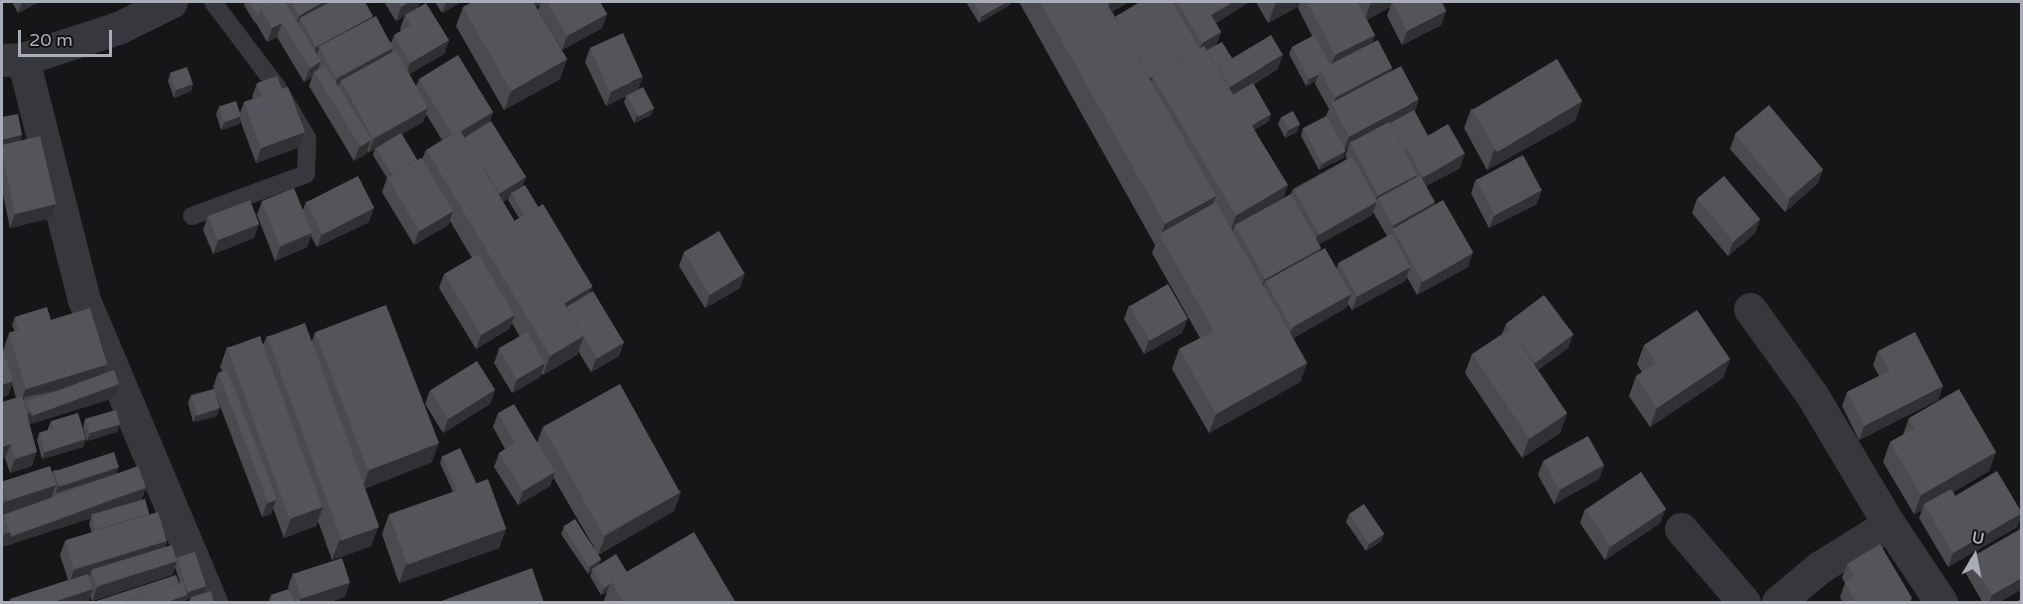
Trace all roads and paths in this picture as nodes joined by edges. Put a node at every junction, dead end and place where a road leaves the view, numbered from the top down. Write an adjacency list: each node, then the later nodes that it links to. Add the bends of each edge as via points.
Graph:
1 (171, 2): 3 (street, via 118,28)
2 (213, 2): 4 (lane, via 276,87 307,138 306,174)
3 (12, 59): 8 (street, via 84,300)
4 (192, 216)
5 (1750, 309): 6 (street, via 1812,394)
6 (1889, 525): 10 (street, via 1820,567); 11 (street)
7 (1681, 529): 9 (street)
8 (211, 603)
9 (1744, 603)
10 (1778, 603)
11 (1941, 603)

